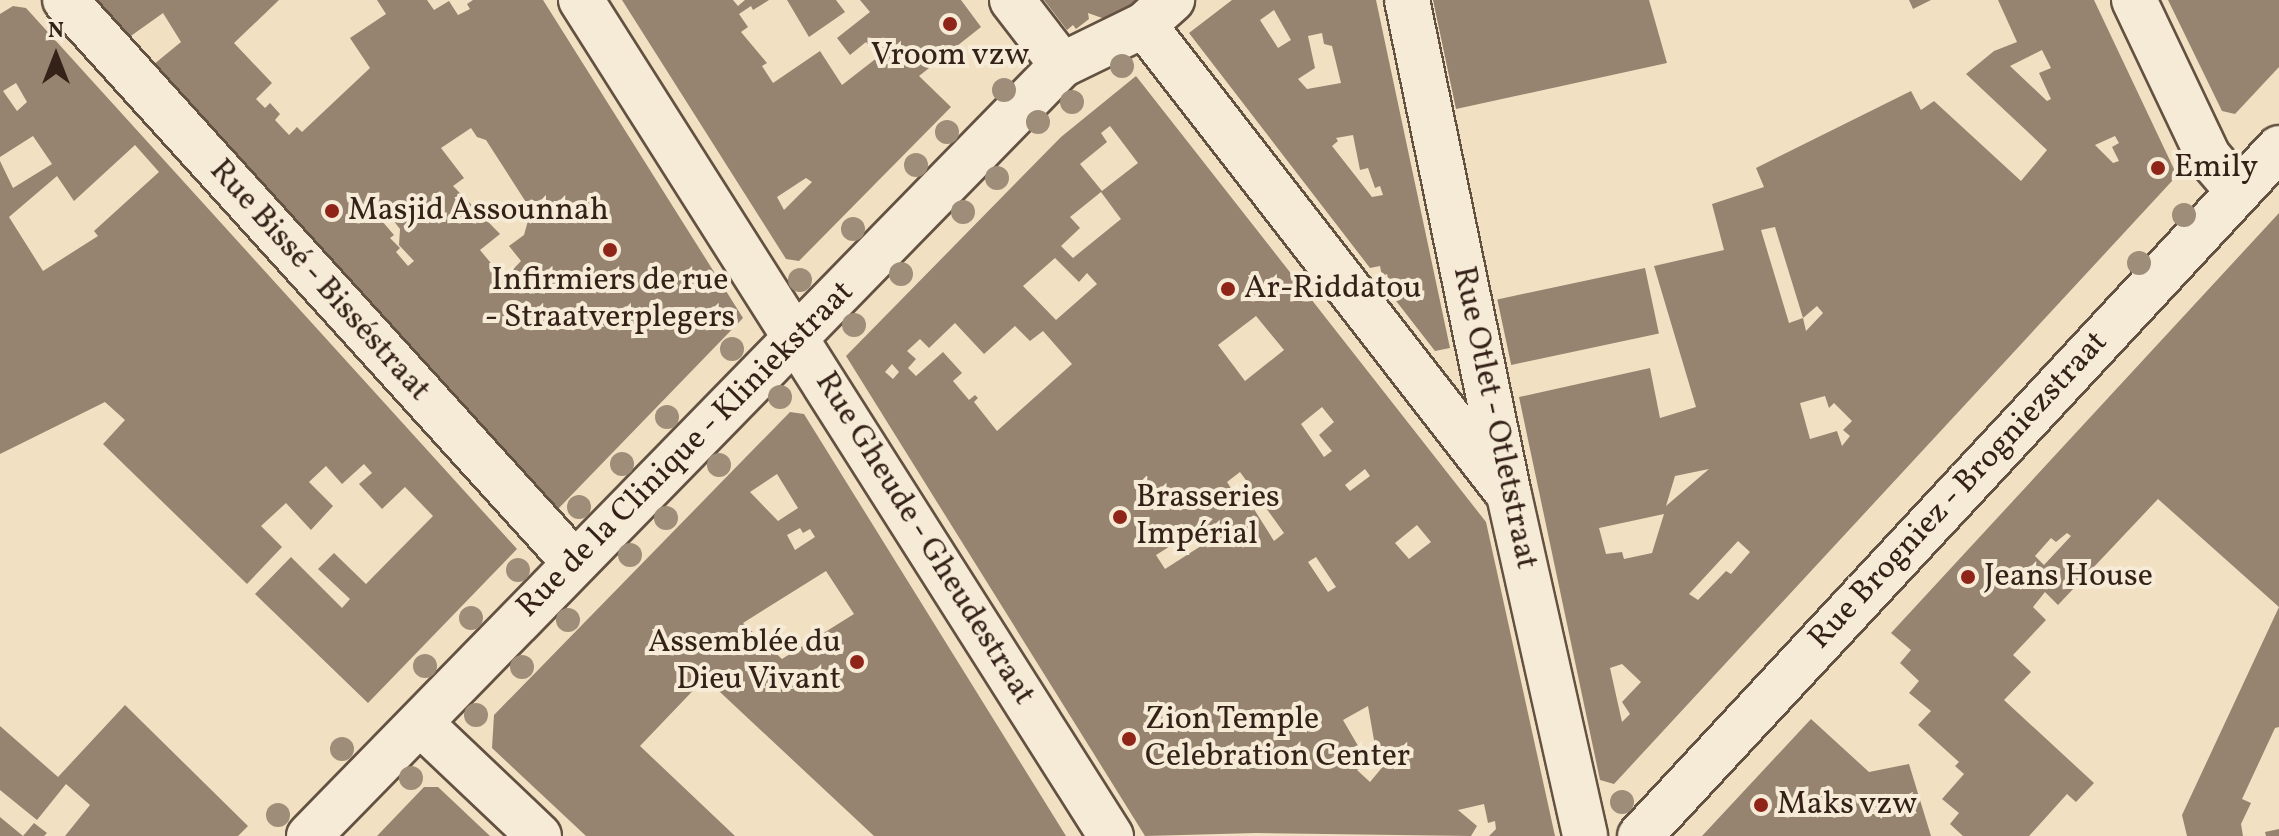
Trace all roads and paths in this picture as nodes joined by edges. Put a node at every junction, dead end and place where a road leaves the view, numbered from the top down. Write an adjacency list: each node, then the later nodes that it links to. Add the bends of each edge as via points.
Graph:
1 (65, 0): 12 (street, Rue Bissé - Bisséstraat)
2 (581, 0): 10 (street, Rue Gheude - Gheudestraat)
3 (1012, 0): 7 (street)
4 (1407, 0): 11 (street, Rue Otlet - Otletstraat)
5 (2134, 0): 9 (street, via 2208,156)
6 (1158, 12): 7 (street, Rue de la Clinique - Kliniekstraat); 11 (street)
7 (1062, 65): 10 (street, Rue de la Clinique - Kliniekstraat)
8 (2279, 148): 9 (street, Rue Brogniez - Brogniezstraat)
9 (2238, 191): 18 (street, Rue Brogniez - Brogniezstraat)
10 (796, 339): 12 (street, Rue de la Clinique - Kliniekstraat); 16 (street, Rue Gheude - Gheudestraat)
11 (1509, 495): 17 (street, Rue Otlet - Otletstraat)
12 (574, 562): 13 (street, Rue de la Clinique - Kliniekstraat)
13 (420, 723): 14 (street, Rue de la Clinique - Kliniekstraat); 15 (street)
14 (309, 836)
15 (539, 836)
16 (1111, 836)
17 (1585, 836)
18 (1640, 836)

